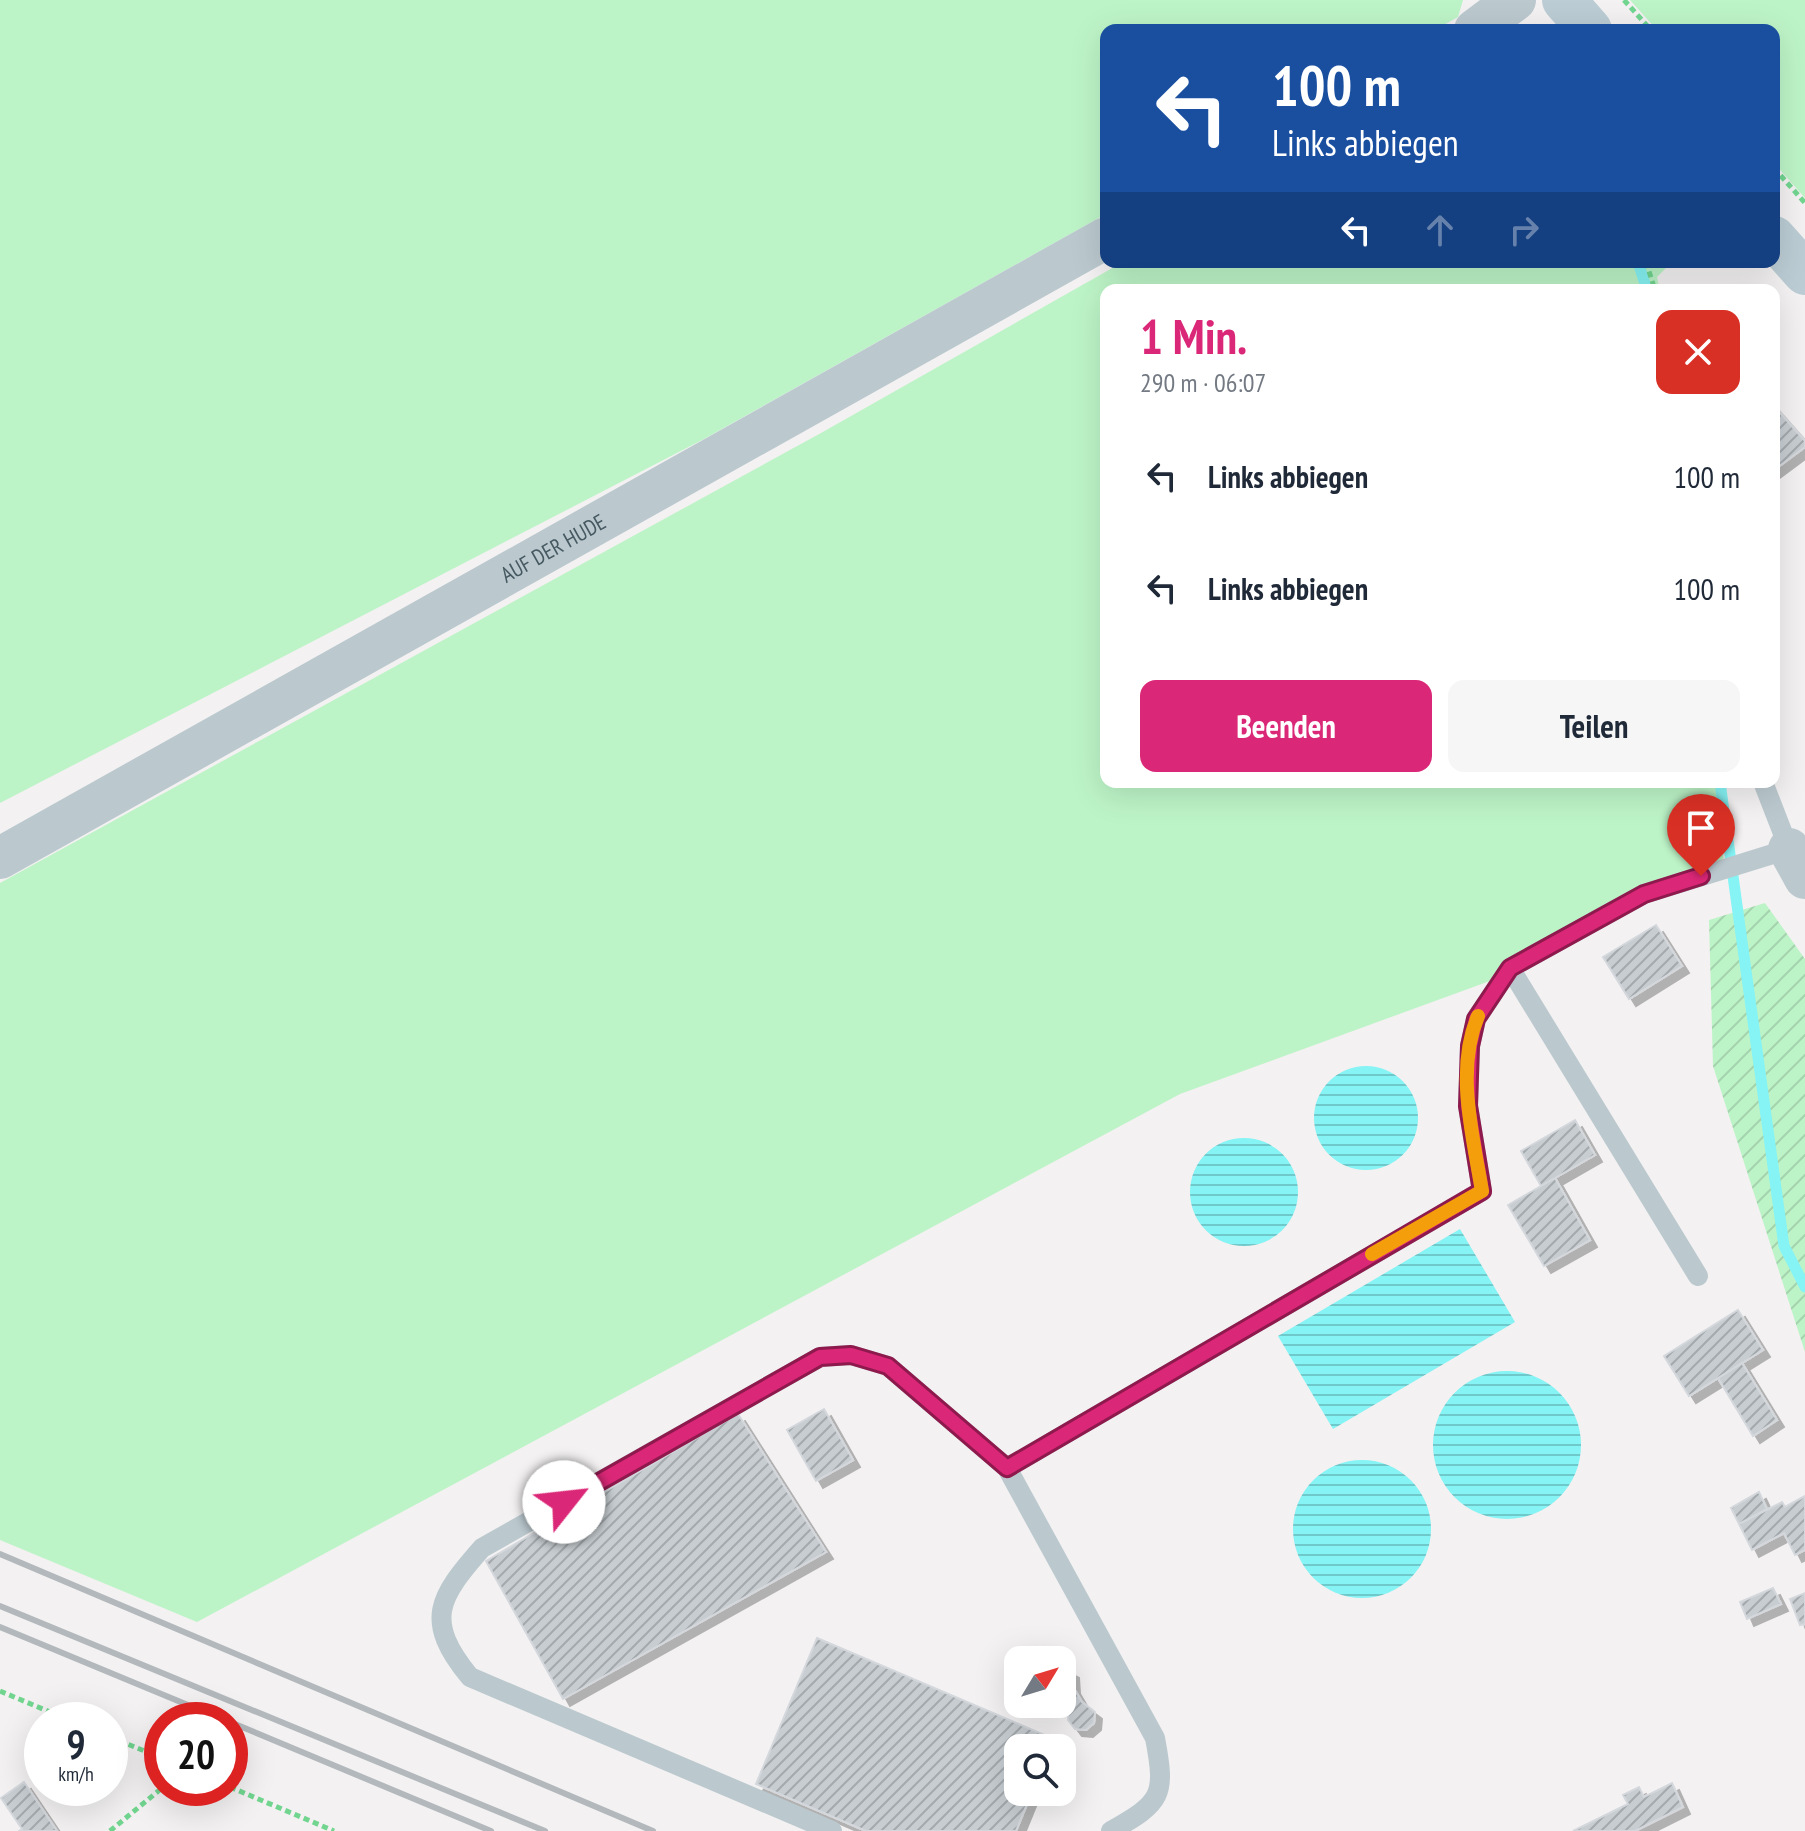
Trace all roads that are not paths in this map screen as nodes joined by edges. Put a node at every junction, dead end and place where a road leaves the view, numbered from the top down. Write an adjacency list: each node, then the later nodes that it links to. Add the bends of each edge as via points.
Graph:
1 (1515, 0): 3 (street)
2 (1564, 0): 4 (street)
3 (1483, 24)
4 (1585, 24)
5 (1100, 241): 9 (street, AUF DER HUDE)
6 (1780, 245): 7 (street)
7 (1805, 273)
8 (1765, 788): 10 (lane)
9 (0, 858)
10 (1797, 864): 11 (lane, via 1644,894)
11 (1510, 968): 12 (lane); 13 (lane, via 1476,1019 1470,1046 1468,1106 1482,1191)
12 (1698, 1276)
13 (1007, 1468): 14 (lane, via 888,1366 851,1355 820,1357 482,1548 448,1587 444,1638 470,1677); 15 (lane, via 1155,1738 1163,1779 1147,1810)
14 (832, 1831)
15 (1111, 1831)

